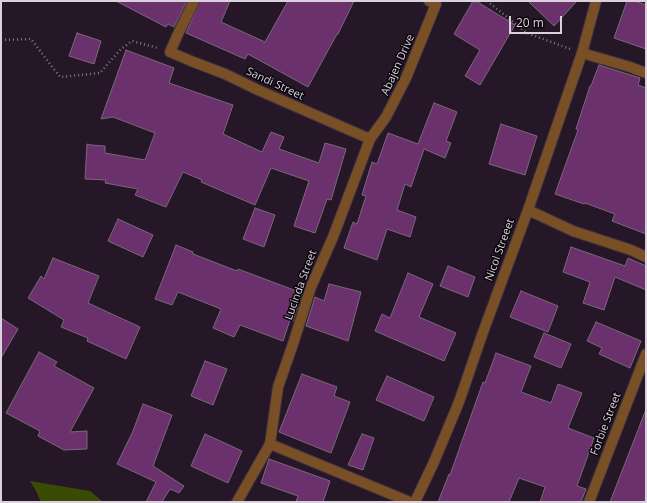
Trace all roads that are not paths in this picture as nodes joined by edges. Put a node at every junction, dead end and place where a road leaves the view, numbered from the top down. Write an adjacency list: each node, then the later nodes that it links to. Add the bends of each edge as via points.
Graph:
1 (194, 1): 6 (street, Sandi Street, via 170,52)
2 (596, 1): 4 (street, Nicol Streeet)
3 (434, 2): 6 (street, Abajen Drive, via 406,78 386,117)
4 (582, 53): 5 (street); 7 (street, Nicol Streeet)
5 (646, 73)
6 (370, 139): 10 (street, Lucinda Street, via 311,288 278,387)
7 (528, 210): 8 (street); 13 (street, Nicol Streeet, via 459,402)
8 (646, 257)
9 (646, 354): 14 (street, Forbie Street)
10 (270, 444): 11 (street); 12 (street)
11 (237, 502)
12 (410, 502)
13 (415, 502)
14 (589, 502)

